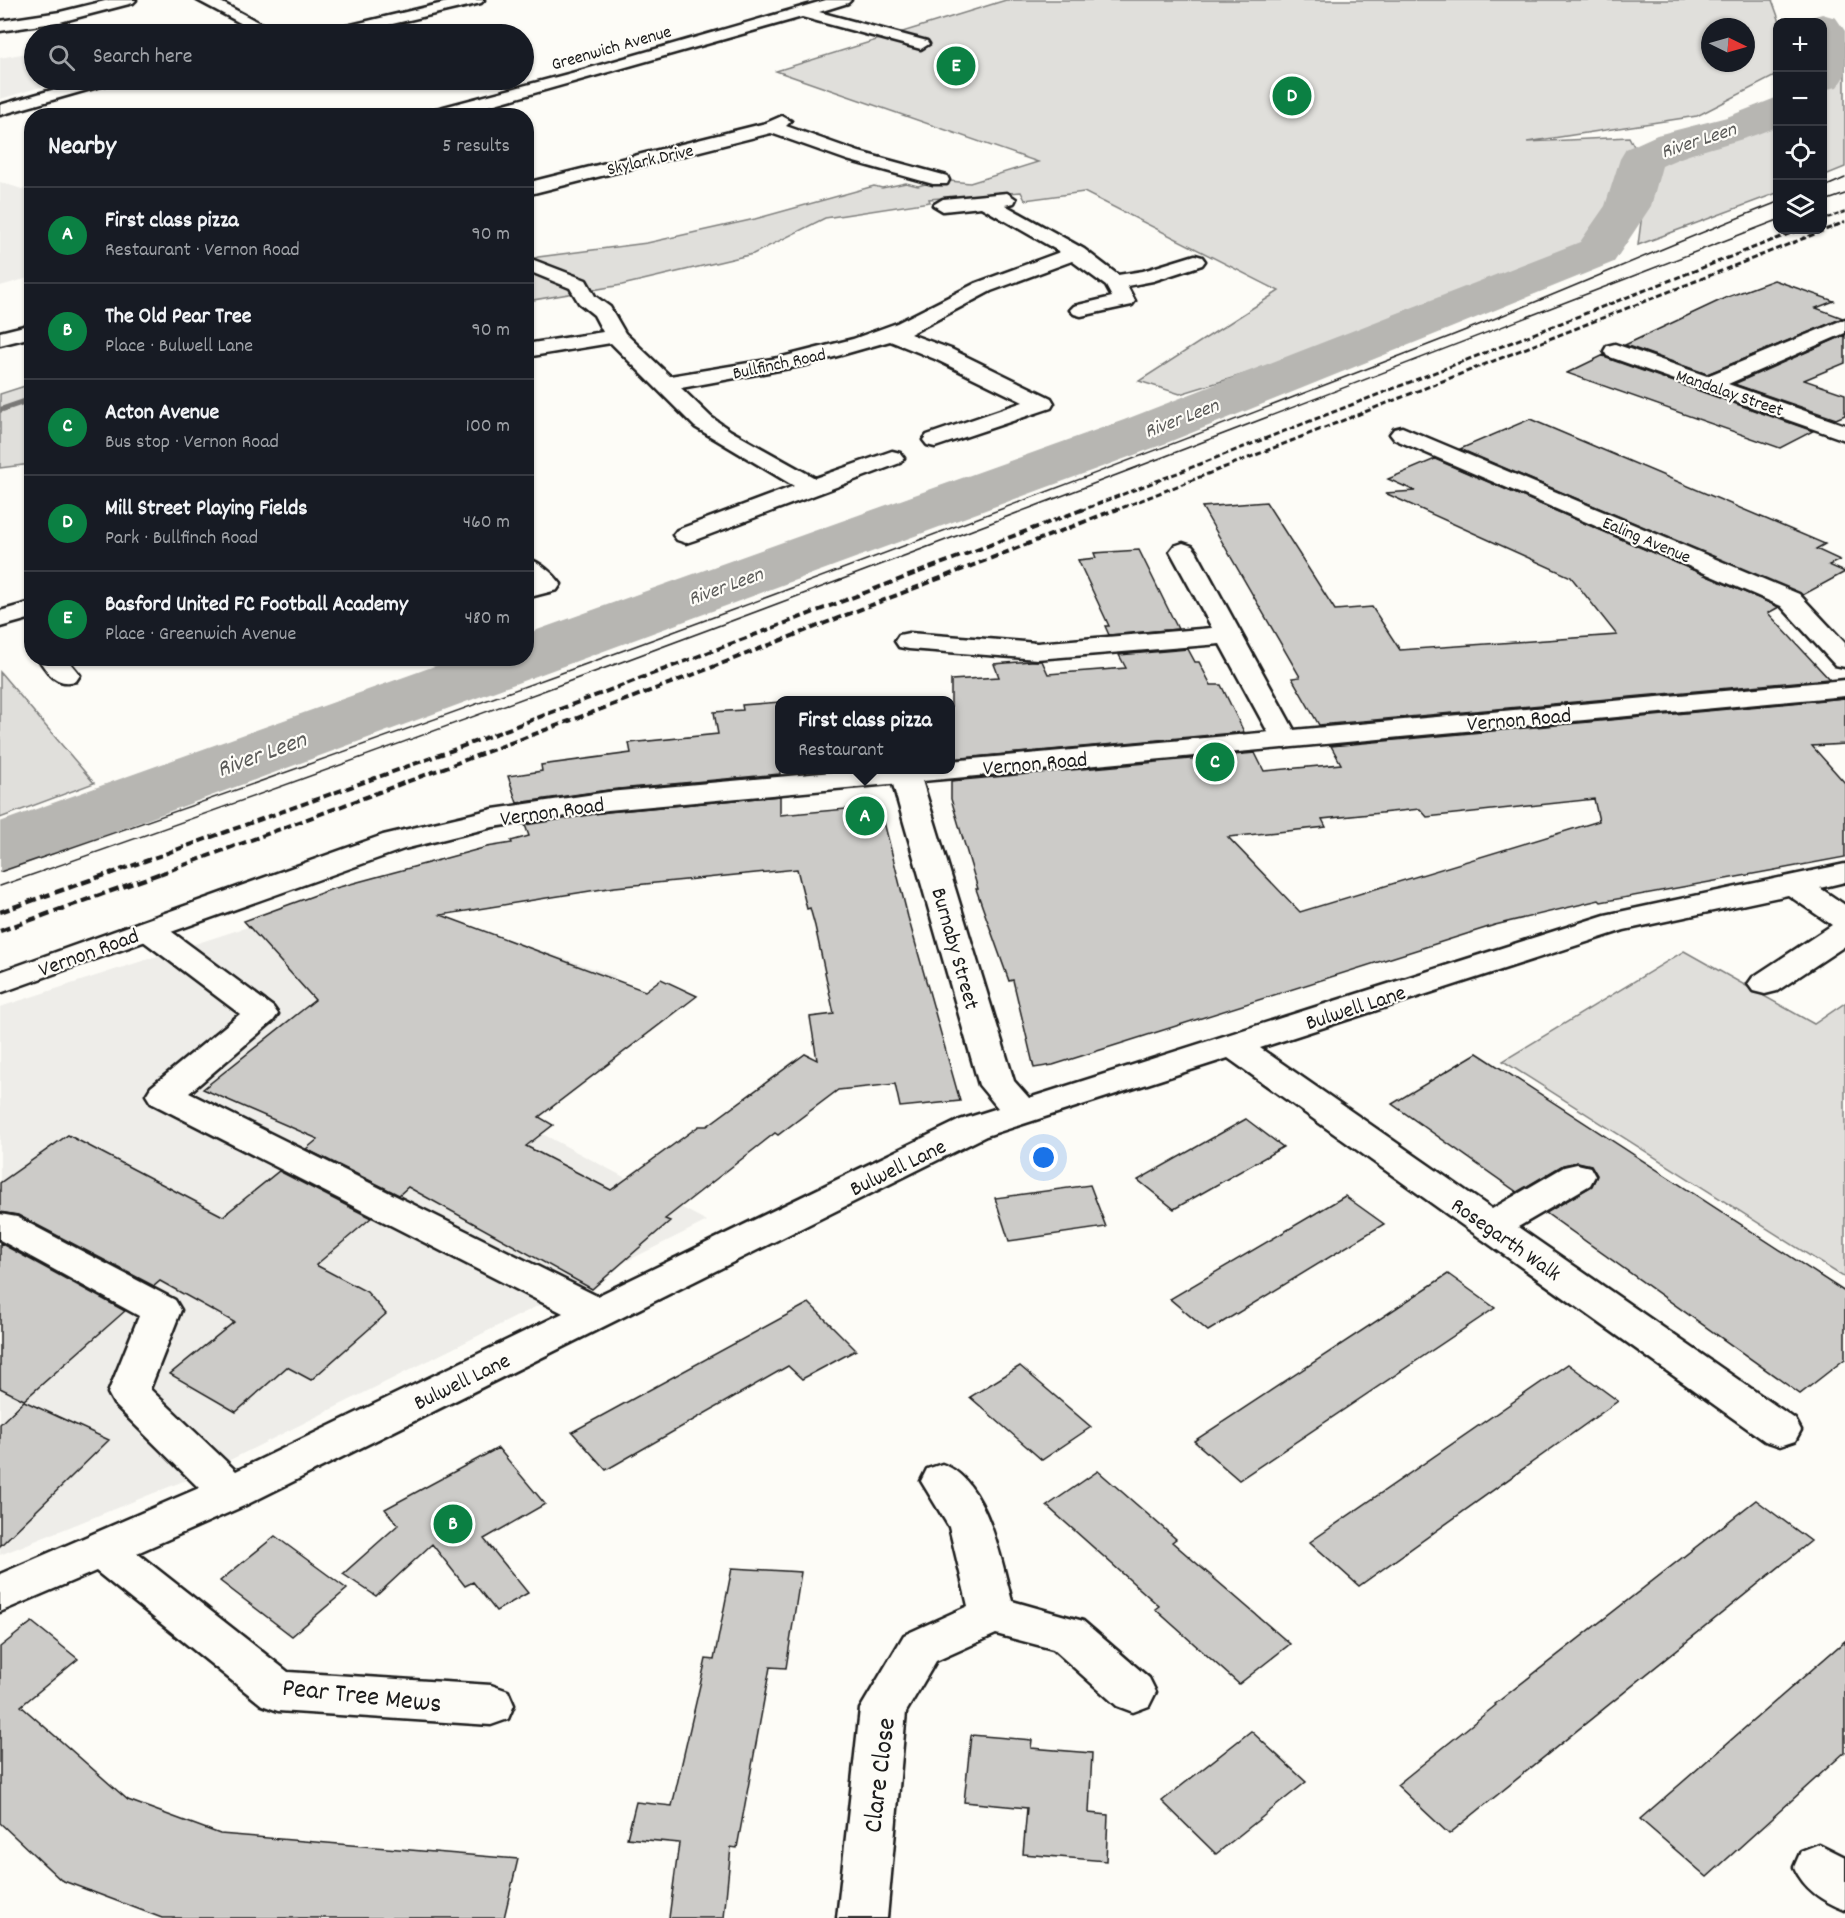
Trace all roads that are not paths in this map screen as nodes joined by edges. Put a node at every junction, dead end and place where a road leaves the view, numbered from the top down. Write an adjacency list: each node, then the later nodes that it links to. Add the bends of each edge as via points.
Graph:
1 (128, 0): 9 (street, via 60,17)
2 (205, 0): 7 (street)
3 (476, 0): 8 (street)
4 (843, 0): 6 (street, Greenwich Avenue)
5 (770, 3): 6 (street)
6 (801, 12): 10 (street); 11 (street, Greenwich Avenue)
7 (252, 24)
8 (374, 24)
9 (0, 26)
10 (921, 44)
11 (534, 89)
12 (67, 90): 14 (street)
13 (529, 90): 15 (street, Greenwich Avenue)
14 (8, 107): 16 (street)
15 (461, 108)
16 (24, 111)
17 (940, 180): 18 (street, Skylark Drive, via 863,160 777,124)
18 (534, 187)
19 (1010, 199): 20 (street)
20 (984, 201): 21 (street); 22 (street)
21 (943, 205)
22 (1077, 254): 25 (street); 29 (street, Bullfinch Road, via 987,284)
23 (1195, 261): 25 (street, via 1146,277)
24 (534, 266): 30 (street, via 576,281 583,287 586,299 603,311)
25 (1114, 282): 26 (street, via 1125,301)
26 (1081, 310)
27 (1845, 325): 35 (street)
28 (24, 332): 31 (street)
29 (891, 334): 34 (street, Bullfinch Road, via 794,362); 39 (street, via 944,354 1043,403)
30 (616, 336): 32 (street); 34 (street)
31 (0, 339)
32 (534, 350)
33 (1615, 351): 35 (street, Mandalay Street)
34 (664, 384): 42 (street, via 723,436)
35 (1707, 384): 36 (street, Mandalay Street)
36 (1845, 433)
37 (1401, 434): 40 (street, Ealing Avenue)
38 (1455, 436): 40 (street)
39 (935, 440)
40 (1431, 446): 49 (street, Ealing Avenue, via 1790,600)
41 (892, 458): 42 (street)
42 (814, 488): 43 (street)
43 (686, 535)
44 (1183, 551): 47 (street)
45 (534, 573): 46 (street, via 548,584)
46 (534, 588)
47 (1228, 635): 48 (street, via 1037,651); 51 (street)
48 (909, 641)
49 (1845, 659)
50 (1845, 688): 51 (street, Vernon Road)
51 (1285, 739): 52 (street, Vernon Road)
52 (955, 769)
53 (905, 774): 57 (street, Vernon Road, via 608,801 493,818 394,843); 62 (street, Burnaby Street, via 997,1085)
54 (1845, 873): 55 (street, Bulwell Lane)
55 (1793, 884): 56 (street); 61 (street, Bulwell Lane, via 1616,922)
56 (1845, 920)
57 (149, 930): 59 (street, Vernon Road); 66 (street, via 261,1014 164,1095)
58 (1845, 931): 60 (street)
59 (0, 982)
60 (1765, 984)
61 (1233, 1046): 62 (street, Bulwell Lane); 65 (street, Rosegarth Walk)
62 (1023, 1114): 66 (street, Bulwell Lane, via 973,1128)
63 (1577, 1176): 65 (street)
64 (4, 1226): 69 (street, via 161,1310 128,1393)
65 (1491, 1226): 67 (street, Rosegarth Walk)
66 (597, 1313): 69 (street, Bulwell Lane)
67 (1780, 1430)
68 (942, 1481): 72 (street, via 970,1523)
69 (231, 1493): 70 (street, Bulwell Lane)
70 (101, 1550): 71 (street, Bulwell Lane); 74 (street, Pear Tree Mews, via 278,1691)
71 (0, 1594)
72 (993, 1615): 73 (street, via 1067,1634); 75 (street, Clare Close, via 920,1648 883,1709)
73 (1133, 1692)
74 (491, 1705)
75 (862, 1918)

